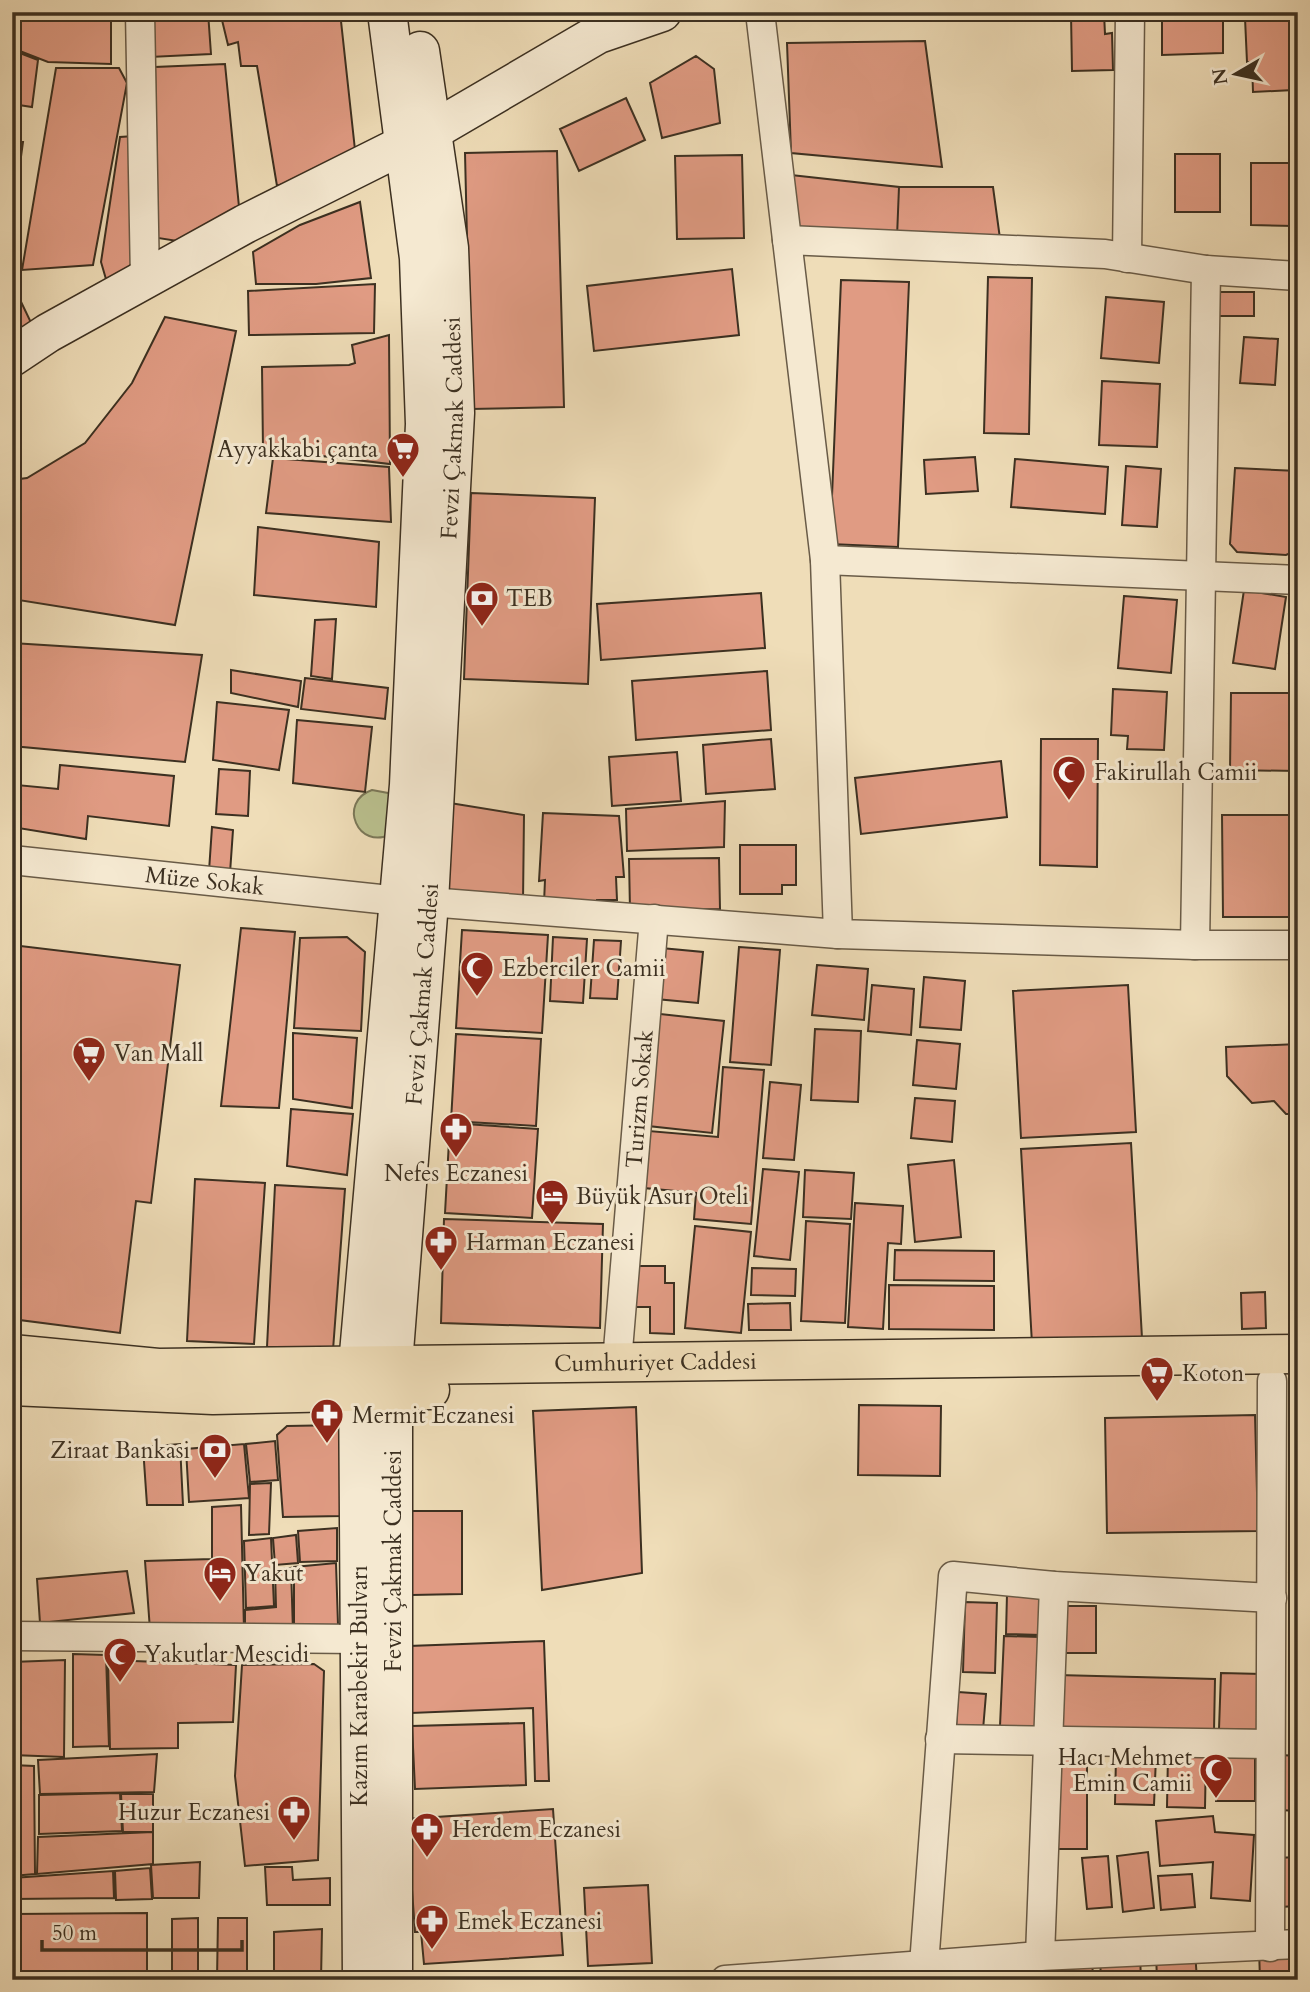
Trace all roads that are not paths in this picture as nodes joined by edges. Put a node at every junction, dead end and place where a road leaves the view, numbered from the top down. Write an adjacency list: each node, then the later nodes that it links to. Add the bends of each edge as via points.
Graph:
1 (140, 12): 12 (street)
2 (387, 12): 7 (main road, Fevzi Çakmak Caddesi)
3 (414, 12): 7 (main road, Fevzi Çakmak Caddesi)
4 (662, 12): 7 (main road, via 598,34)
5 (760, 12): 8 (street)
6 (1130, 12): 9 (street)
7 (418, 138): 12 (main road, via 245,224); 18 (main road, Fevzi Çakmak Caddesi, via 449,247 455,413)
8 (787, 240): 9 (street); 14 (street)
9 (1127, 258): 10 (street)
10 (1206, 270): 11 (street); 15 (street)
11 (1298, 276)
12 (145, 281): 13 (main road, via 48,332)
13 (12, 357)
14 (825, 560): 15 (street); 20 (street)
15 (1199, 577): 16 (street); 21 (street)
16 (1298, 580)
17 (12, 860): 18 (street, Müze Sokak)
18 (414, 902): 19 (street, Müze Sokak); 26 (main road, Fevzi Çakmak Caddesi)
19 (654, 919): 20 (street, Müze Sokak); 24 (street, Turizm Sokak)
20 (838, 933): 21 (street, Müze Sokak)
21 (1195, 945): 22 (street, Müze Sokak)
22 (1298, 945)
23 (12, 1354): 26 (main road, Cumhuriyet Caddesi, via 158,1368)
24 (617, 1362): 25 (main road, Cumhuriyet Caddesi); 26 (main road, Cumhuriyet Caddesi)
25 (1289, 1372): 26 (main road, Cumhuriyet Caddesi); 29 (street)
26 (375, 1378): 27 (main road, Cumhuriyet Caddesi, via 213,1395); 31 (main road, Kazım Karabekir Bulvarı); 40 (main road, Fevzi Çakmak Caddesi)
27 (12, 1386)
28 (1054, 1586): 29 (street); 32 (street, via 953,1576); 33 (street)
29 (1272, 1598): 34 (street)
30 (12, 1636): 31 (street)
31 (359, 1639): 39 (main road, Kazım Karabekir Bulvarı)
32 (940, 1739): 33 (street); 37 (street)
33 (1047, 1740): 34 (street); 38 (street)
34 (1269, 1744): 36 (street)
35 (1298, 1944): 36 (street)
36 (1270, 1947): 38 (street)
37 (924, 1965): 38 (street); 41 (street)
38 (1023, 1965)
39 (362, 1980)
40 (393, 1980)
41 (725, 1980)

